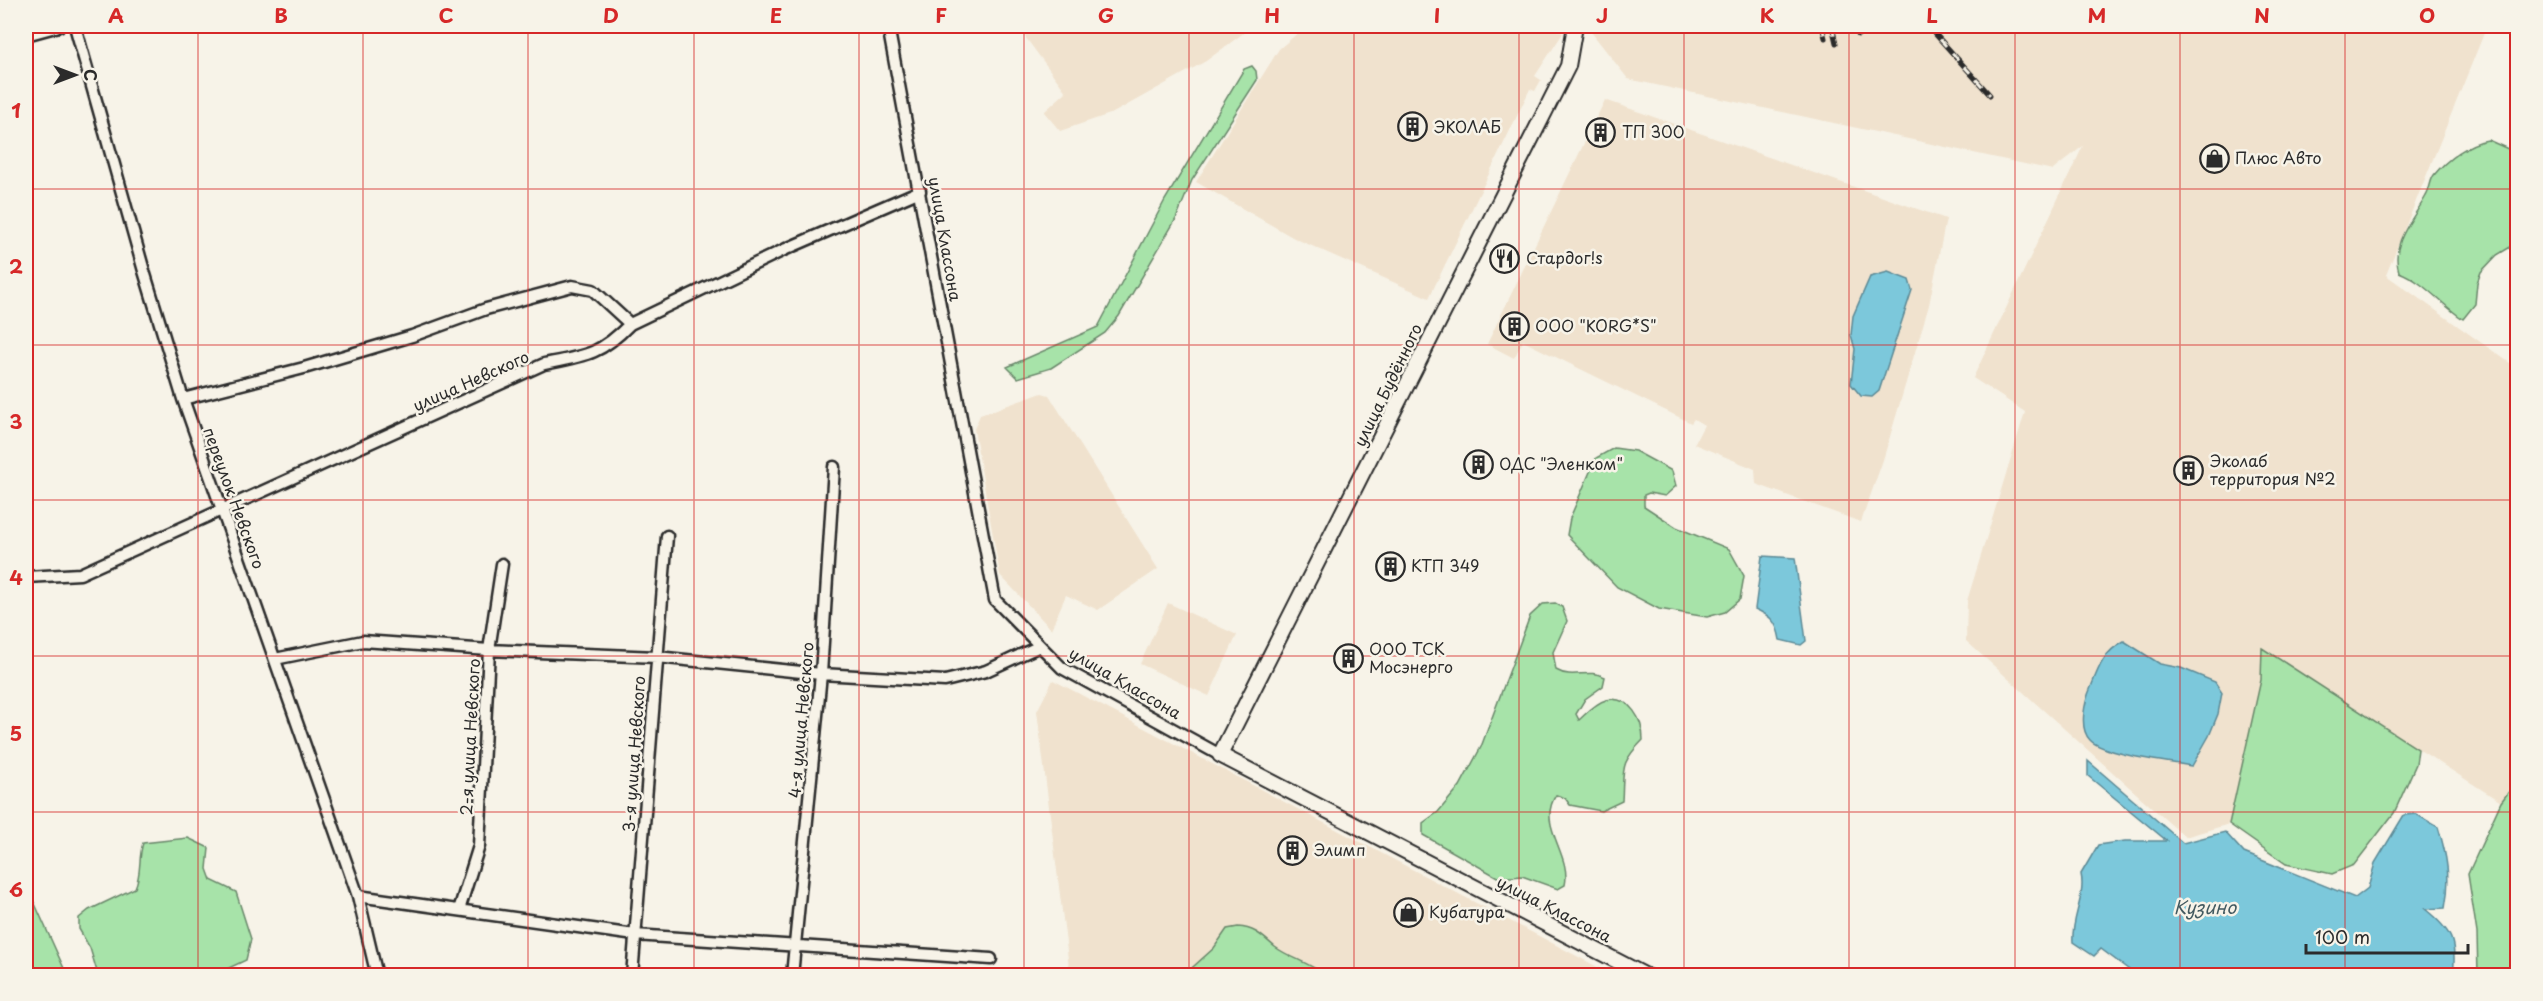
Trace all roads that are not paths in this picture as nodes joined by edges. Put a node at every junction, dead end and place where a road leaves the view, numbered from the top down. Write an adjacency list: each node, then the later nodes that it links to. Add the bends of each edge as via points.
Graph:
1 (59, 26): 5 (street)
2 (75, 26): 8 (street, переулок Невского)
3 (888, 26): 6 (street, улица Классона)
4 (1575, 26): 19 (street, улица Будённого, via 1568,66)
5 (26, 35)
6 (920, 191): 7 (street, улица Невского, via 786,249); 14 (street, улица Классона, via 995,600)
7 (630, 324): 8 (street, via 593,290 572,285 486,309 412,336); 10 (street, улица Невского, via 612,342 590,355 544,364)
8 (183, 399): 10 (street, переулок Невского)
9 (834, 467): 18 (street, 4-я улица Невского)
10 (222, 509): 13 (street, улица Невского, via 80,574); 17 (street, переулок Невского)
11 (667, 536): 16 (street, 3-я улица Невского)
12 (502, 564): 15 (street, 2-я улица Невского)
13 (26, 576)
14 (1040, 646): 18 (street, via 986,671 945,681); 19 (street, улица Классона, via 1062,668)
15 (489, 650): 16 (street); 17 (street, via 363,641); 21 (street, 2-я улица Невского, via 479,846)
16 (657, 657): 18 (street); 22 (street, 3-я улица Невского)
17 (276, 659): 20 (street, переулок Невского)
18 (821, 674): 23 (street, 4-я улица Невского)
19 (1220, 755): 28 (street, улица Классона)
20 (358, 896): 21 (street); 25 (street, переулок Невского)
21 (459, 910): 22 (street)
22 (635, 935): 23 (street); 26 (street, 3-я улица Невского)
23 (794, 946): 24 (street); 27 (street, 4-я улица Невского)
24 (990, 959)
25 (377, 975)
26 (632, 975)
27 (792, 975)
28 (1646, 975)

